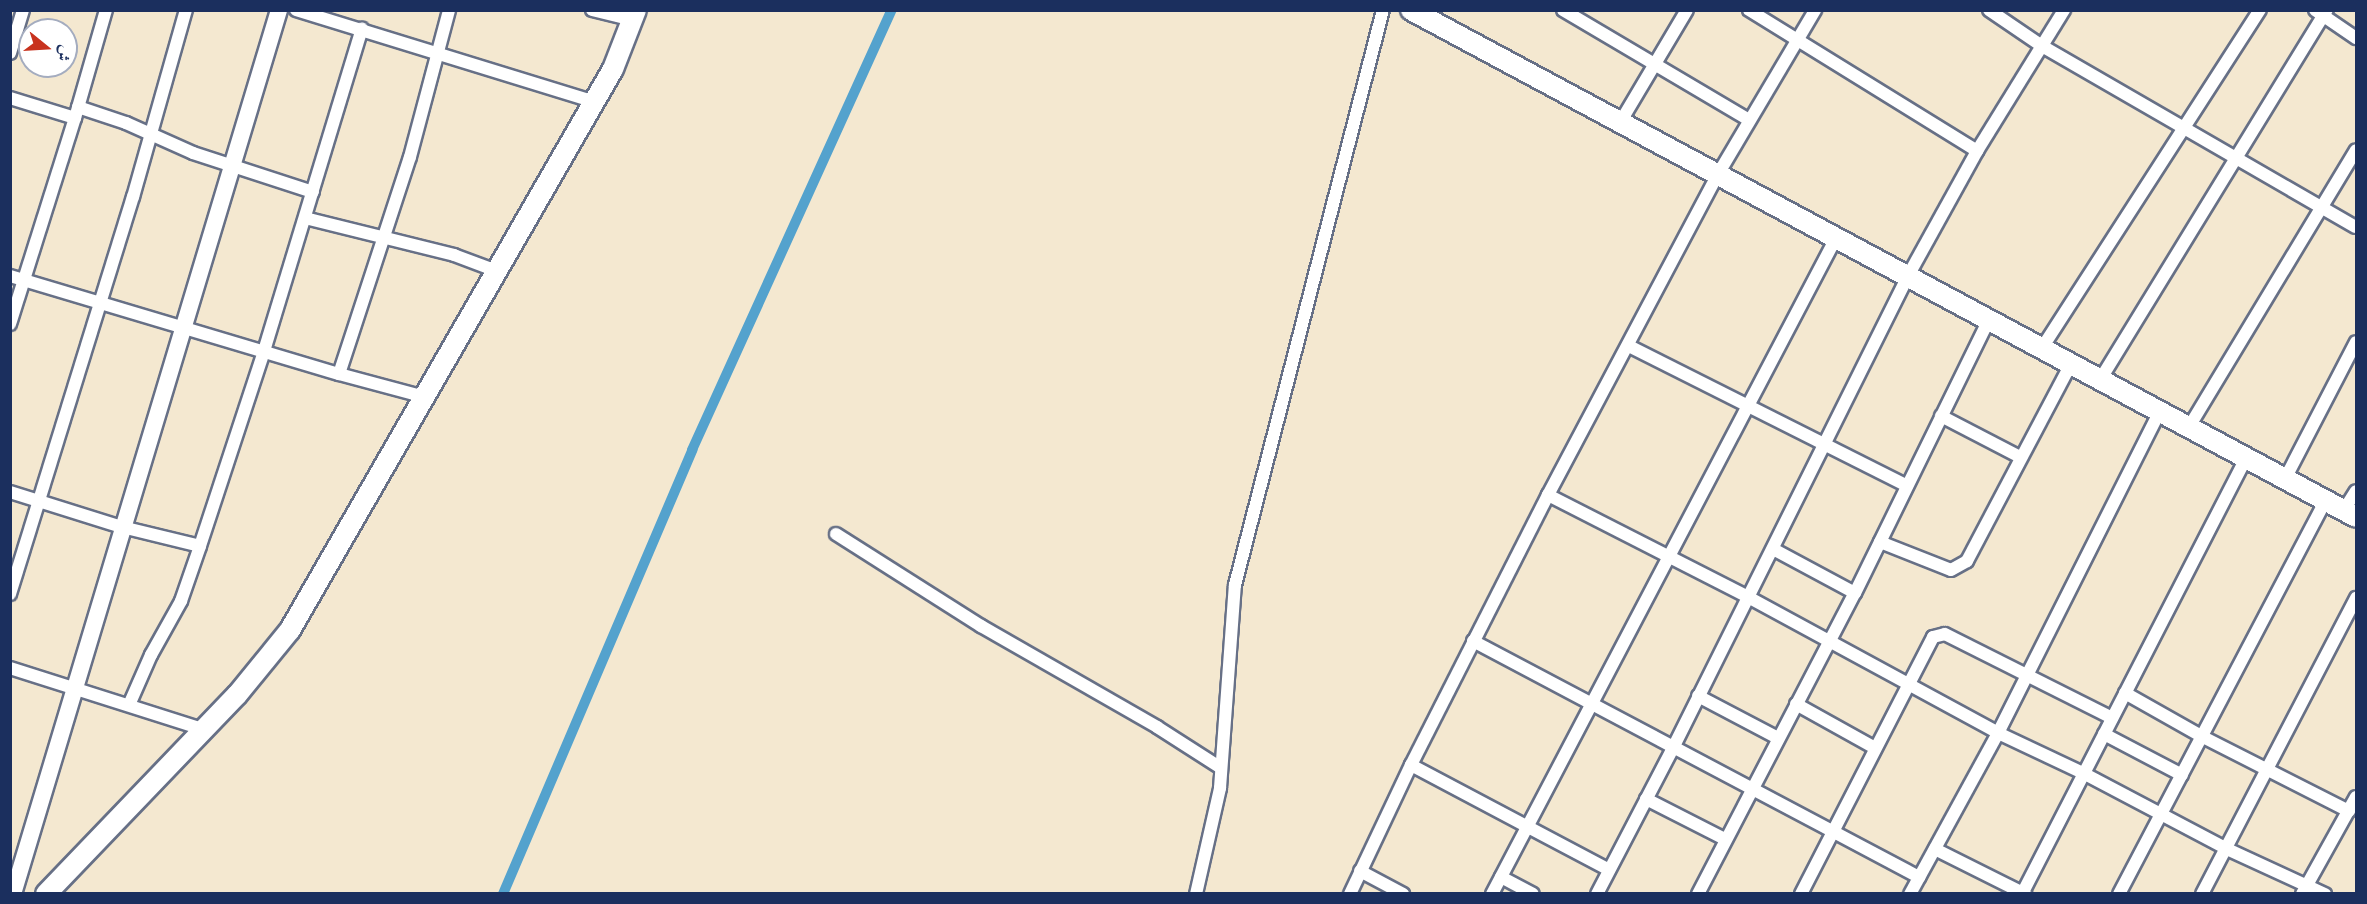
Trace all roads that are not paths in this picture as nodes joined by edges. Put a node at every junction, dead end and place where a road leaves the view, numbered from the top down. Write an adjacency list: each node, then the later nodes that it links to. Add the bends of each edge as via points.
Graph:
1 (23, 10): 23 (street)
2 (106, 10): 28 (street)
3 (186, 10): 32 (street)
4 (279, 10): 36 (street)
5 (296, 10): 19 (street)
6 (449, 10): 24 (street)
7 (592, 10): 18 (street)
8 (1383, 10): 106 (street, via 1235,585)
9 (1411, 10): 30 (main road)
10 (1563, 10): 25 (street)
11 (1687, 10): 25 (street)
12 (1749, 10): 21 (street)
13 (1815, 10): 21 (street)
14 (1989, 10): 22 (street)
15 (2064, 10): 22 (street)
16 (2260, 10): 31 (street)
17 (2322, 12): 20 (street); 35 (street)
18 (634, 16): 27 (main road)
19 (362, 29): 24 (street); 38 (street)
20 (2356, 38)
21 (1796, 41): 29 (street); 34 (street)
22 (2042, 46): 31 (street); 34 (street)
23 (10, 53)
24 (439, 53): 27 (street); 42 (street)
25 (1654, 63): 29 (street); 30 (street)
26 (10, 98): 28 (street)
27 (595, 102): 44 (main road)
28 (77, 113): 32 (street, via 126,123); 47 (street)
29 (1749, 120): 37 (street)
30 (1621, 121): 37 (main road)
31 (2186, 128): 35 (street); 54 (street)
32 (150, 135): 36 (street); 48 (street)
33 (2356, 150): 39 (street)
34 (1977, 151): 46 (street)
35 (2236, 155): 39 (street); 58 (street)
36 (232, 165): 38 (street); 51 (street)
37 (1717, 176): 43 (main road); 53 (street)
38 (314, 192): 40 (street)
39 (2321, 207): 41 (street); 63 (street)
40 (304, 218): 42 (street); 55 (street)
41 (2356, 227)
42 (383, 236): 44 (street); 57 (street)
43 (1836, 238): 46 (main road); 60 (street)
44 (497, 271): 59 (main road)
45 (10, 276): 47 (street)
46 (1908, 276): 49 (main road); 64 (street)
47 (24, 280): 48 (street); 50 (street)
48 (101, 301): 51 (street); 72 (street)
49 (1989, 319): 54 (main road); 62 (street)
50 (10, 324)
51 (182, 327): 55 (street); 75 (street)
52 (2356, 342): 67 (street)
53 (1629, 346): 60 (street); 71 (street)
54 (2042, 348): 56 (main road)
55 (264, 351): 57 (street); 78 (street)
56 (2071, 364): 58 (main road); 65 (street)
57 (339, 374): 59 (street)
58 (2100, 380): 61 (main road)
59 (425, 397): 98 (main road, via 290,630)
60 (1749, 406): 64 (street); 80 (street)
61 (2160, 411): 63 (main road); 89 (street)
62 (1941, 416): 65 (street); 68 (street)
63 (2189, 427): 66 (main road)
64 (1823, 445): 68 (street); 79 (street)
65 (2020, 457): 77 (street, via 1976,547 1959,568 1942,567)
66 (2246, 458): 67 (main road); 92 (street)
67 (2285, 478): 73 (main road)
68 (1907, 486): 77 (street)
69 (2356, 491): 74 (street)
70 (10, 492): 72 (street)
71 (1548, 495): 80 (street); 86 (street)
72 (39, 500): 75 (street); 81 (street)
73 (2326, 500): 74 (main road); 101 (street)
74 (2350, 513)
75 (122, 527): 78 (street); 91 (street)
76 (836, 534): 106 (street, via 981,626)
77 (1880, 542): 82 (street)
78 (200, 546): 96 (street, via 181,601)
79 (1773, 549): 82 (street); 84 (street)
80 (1668, 556): 84 (street); 94 (street)
81 (14, 572): 83 (street)
82 (1854, 593): 87 (street)
83 (10, 594)
84 (1748, 597): 87 (street); 93 (street)
85 (2356, 598): 107 (street)
86 (1473, 641): 94 (street); 105 (street)
87 (1830, 641): 90 (street); 95 (street)
88 (10, 668): 91 (street)
89 (2027, 675): 90 (street, via 1939,634 1926,647); 97 (street); 99 (street)
90 (1908, 684): 99 (street); 104 (street)
91 (75, 688): 96 (street); 122 (street)
92 (2125, 693): 97 (street); 101 (street)
93 (1698, 696): 102 (street); 103 (street)
94 (1592, 704): 103 (street); 115 (street)
95 (1796, 704): 102 (street); 104 (street)
96 (129, 705): 98 (street)
97 (2112, 718): 100 (street)
98 (205, 730): 128 (main road)
99 (1998, 733): 108 (street); 118 (street)
100 (2104, 734): 108 (street); 109 (street)
101 (2201, 736): 107 (street); 109 (street)
102 (1778, 738): 110 (street)
103 (1673, 748): 110 (street); 112 (street)
104 (1875, 748): 116 (street)
105 (1411, 765): 115 (street); 121 (street)
106 (1221, 768): 129 (street)
107 (2268, 770): 113 (street); 119 (street)
108 (2083, 773): 114 (street); 126 (street)
109 (2182, 775): 114 (street)
110 (1752, 786): 116 (street); 117 (street)
111 (2356, 797): 113 (street)
112 (1646, 799): 117 (street); 120 (street)
113 (2349, 811): 125 (street)
114 (2161, 815): 119 (street); 138 (street)
115 (1526, 826): 120 (street); 123 (street)
116 (1832, 830): 124 (street); 136 (street)
117 (1725, 839): 135 (street)
118 (1935, 849): 124 (street); 126 (street)
119 (2227, 849): 125 (street); 139 (street)
120 (1609, 870): 134 (street)
121 (1360, 872): 130 (street); 131 (street)
122 (15, 874): 127 (street)
123 (1501, 877): 132 (street); 133 (street)
124 (1919, 877): 137 (street)
125 (2304, 889): 140 (street)
126 (2023, 893)
127 (13, 894)
128 (46, 894)
129 (1196, 894)
130 (1350, 894)
131 (1403, 894)
132 (1492, 894)
133 (1533, 894)
134 (1597, 894)
135 (1698, 894)
136 (1801, 894)
137 (1910, 894)
138 (2119, 894)
139 (2202, 894)
140 (2325, 894)

